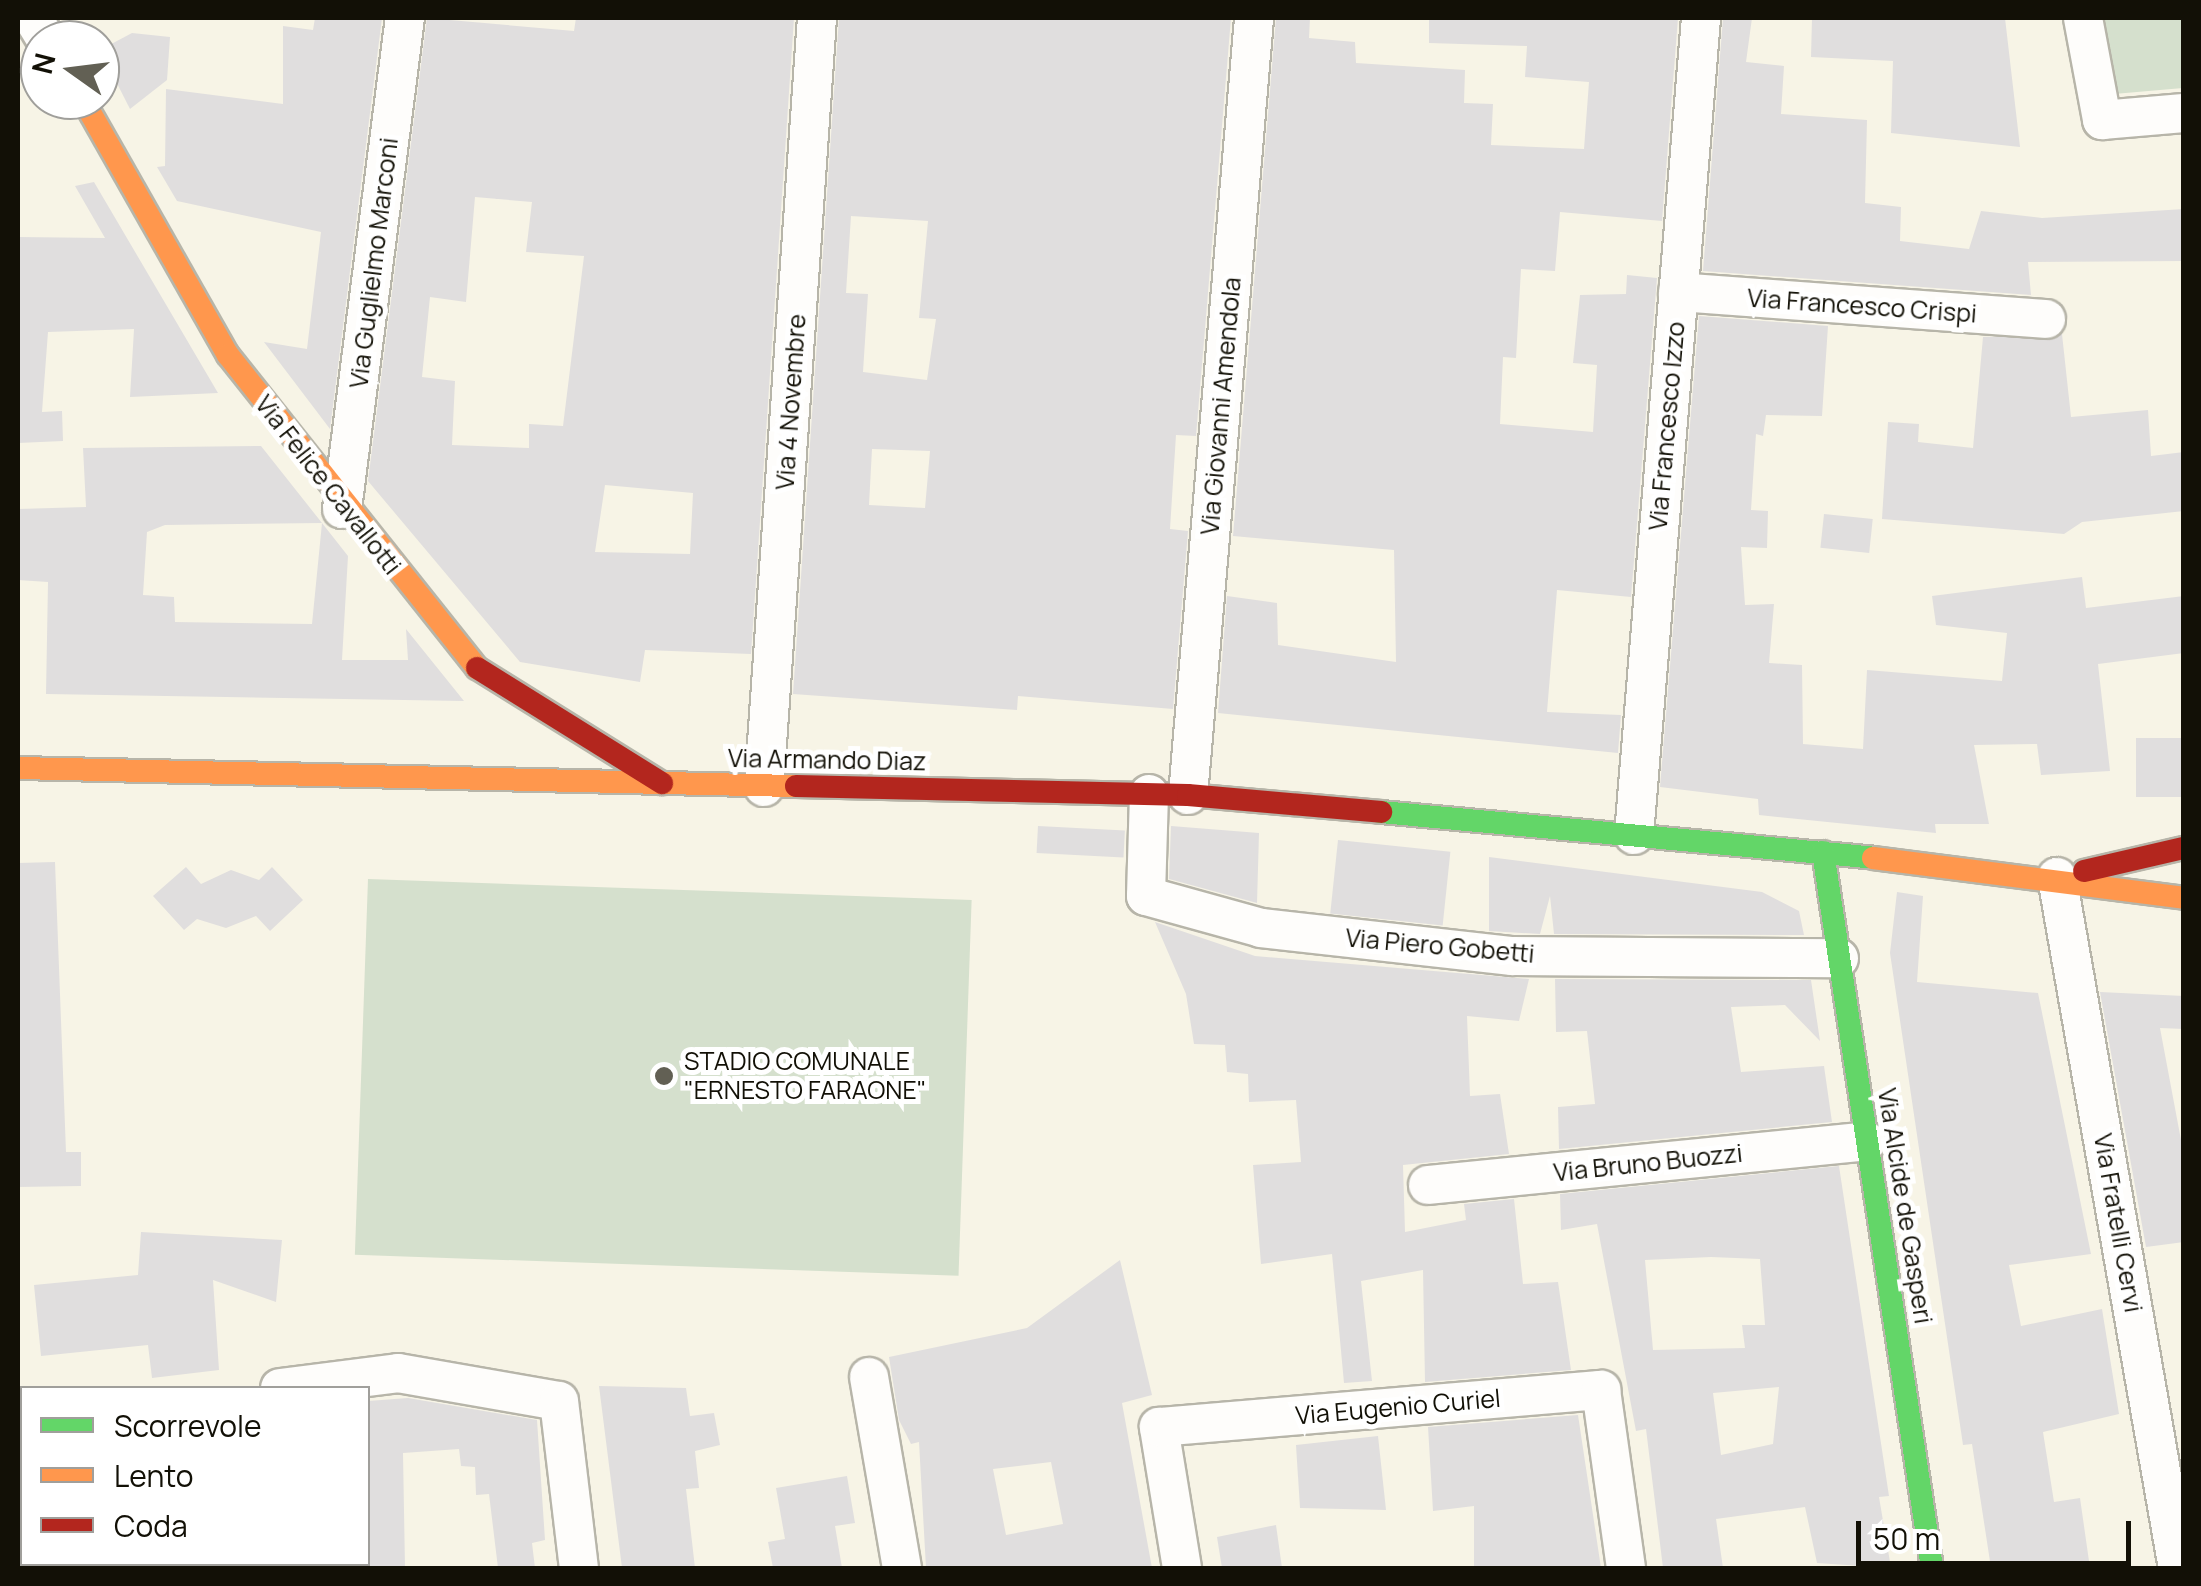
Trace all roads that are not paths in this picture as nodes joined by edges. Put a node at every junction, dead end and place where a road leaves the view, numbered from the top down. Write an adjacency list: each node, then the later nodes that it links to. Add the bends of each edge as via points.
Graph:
1 (405, 18): 10 (street, Via Guglielmo Marconi)
2 (817, 18): 13 (street, Via 4 Novembre)
3 (1254, 18): 15 (street, Via Giovanni Amendola)
4 (1701, 18): 8 (street, Via Francesco Izzo)
5 (2083, 18): 6 (street, via 2102,120)
6 (2184, 112)
7 (93, 120): 10 (street, Via Felice Cavallotti, via 228,355)
8 (1678, 292): 9 (street, Via Francesco Crispi); 16 (street, Via Francesco Izzo)
9 (2046, 319)
10 (342, 509): 12 (street, Via Felice Cavallotti, via 485,678)
11 (18, 768): 12 (street, Via Armando Diaz)
12 (664, 785): 13 (street, Via Armando Diaz)
13 (764, 787): 14 (street, Via Armando Diaz)
14 (1149, 794): 15 (street, Via Armando Diaz); 21 (street, Via Piero Gobetti, via 1146,896 1261,928 1512,956)
15 (1188, 795): 16 (street, Via Armando Diaz)
16 (1634, 835): 18 (street, Via Armando Diaz)
17 (2184, 848): 19 (street)
18 (1823, 852): 19 (street, Via Armando Diaz); 21 (street, Via Alcide de Gasperi)
19 (2057, 877): 20 (street, Via Armando Diaz); 31 (street, Via Fratelli Cervi)
20 (2184, 898)
21 (1839, 958): 22 (street, Via Alcide de Gasperi)
22 (1867, 1142): 23 (street, Via Bruno Buozzi); 30 (street, Via Alcide de Gasperi)
23 (1428, 1185)
24 (869, 1376): 27 (street)
25 (295, 1386): 26 (street, via 398,1372 559,1401)
26 (579, 1568)
27 (902, 1568)
28 (1182, 1568): 29 (street, Via Eugenio Curiel, via 1159,1427 1601,1390)
29 (1626, 1568)
30 (1932, 1568)
31 (2178, 1568)

